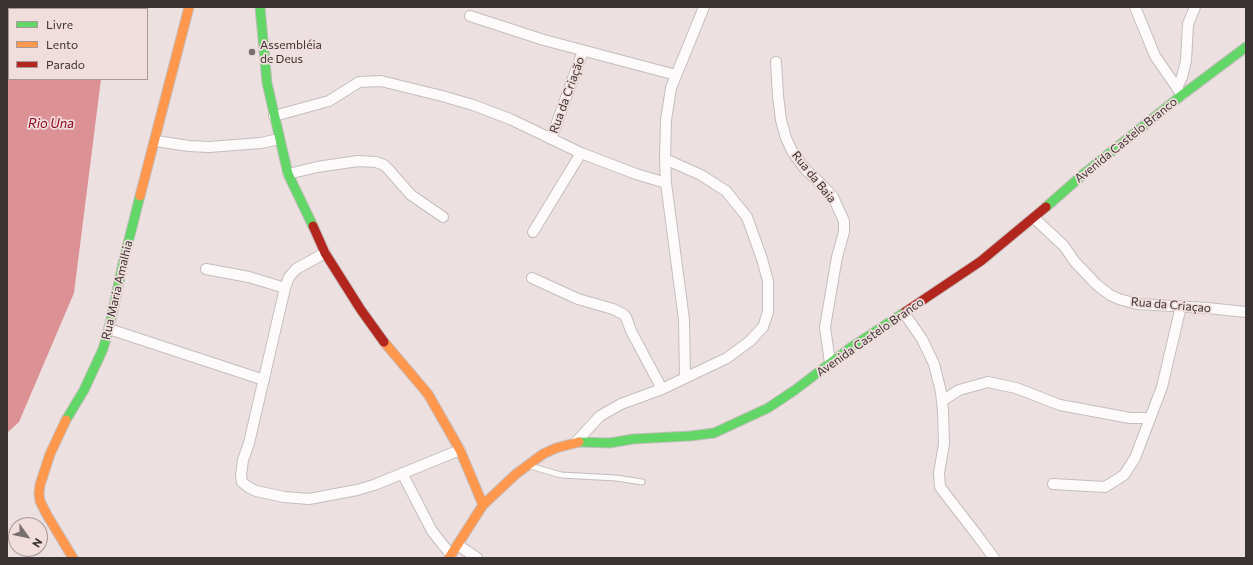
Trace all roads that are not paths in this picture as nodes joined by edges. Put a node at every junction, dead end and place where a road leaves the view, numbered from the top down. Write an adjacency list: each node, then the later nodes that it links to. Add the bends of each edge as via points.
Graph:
1 (189, 7): 15 (street, Rua Maria Amalhia)
2 (260, 7): 12 (street, via 266,84)
3 (704, 7): 10 (street)
4 (1135, 7): 11 (street, via 1155,56)
5 (1195, 7): 11 (street, via 1188,24 1186,61)
6 (470, 16): 8 (street)
7 (1246, 47): 11 (street, Avenida Castelo Branco)
8 (583, 51): 10 (street); 14 (street, Rua da Criação)
9 (776, 62): 31 (street, Rua da Baia, via 781,120 786,138 793,153 806,170 833,198 844,221 825,327)
10 (676, 75): 17 (street, via 668,104)
11 (1180, 91): 21 (street, Avenida Castelo Branco, via 1142,128 1073,182)
12 (274, 116): 13 (street); 14 (street, via 329,101 359,82 381,81 473,105)
13 (279, 139): 15 (street, via 209,147); 18 (street)
14 (552, 139): 16 (street)
15 (156, 140): 30 (street, Rua Maria Amalhia, via 124,259)
16 (581, 153): 19 (street); 22 (street)
17 (665, 159): 19 (street); 32 (street, via 700,175 726,191 738,204 755,236 768,281 768,312 763,327 750,341 727,358)
18 (288, 174): 20 (street, via 358,161 376,162 384,165 416,199); 23 (street)
19 (666, 183): 32 (street, via 684,320)
20 (443, 216)
21 (1034, 218): 27 (street, Rua da Criaçao, via 1064,246 1086,274 1110,294 1137,304); 29 (street, Avenida Castelo Branco, via 981,261)
22 (533, 232)
23 (325, 253): 26 (street, via 296,269 289,277); 38 (street, via 365,316 428,394)
24 (206, 269): 26 (street, via 237,274)
25 (532, 278): 34 (street, via 578,299 623,314)
26 (285, 288): 33 (street)
27 (1181, 306): 28 (street, Rua da Criaçao); 36 (street, via 1162,387)
28 (1246, 312)
29 (904, 313): 31 (street, Avenida Castelo Branco); 35 (street, via 922,339 934,364)
30 (109, 329): 33 (street); 46 (street, Rua Maria Amalhia, via 94,370 57,438 40,485 40,501)
31 (830, 363): 37 (street, Avenida Castelo Branco, via 768,408 714,433 610,443)
32 (685, 378): 34 (street)
33 (264, 380): 40 (street, via 241,469 241,479 248,487 284,497 309,499 357,490)
34 (662, 388): 37 (street, via 621,404 600,416)
35 (942, 402): 36 (street, via 959,390 988,382 1016,388 1060,405 1130,418); 48 (street, via 944,444 938,478 940,487)
36 (1150, 418): 42 (street, via 1135,458 1124,475 1105,487)
37 (576, 442): 39 (street, Avenida Castelo Branco, via 543,454)
38 (460, 450): 40 (street); 43 (street)
39 (527, 466): 41 (lane, via 561,475); 43 (street, Avenida Castelo Branco)
40 (402, 473): 45 (street, via 432,531)
41 (642, 482)
42 (1053, 484)
43 (483, 505): 44 (street, Avenida Castelo Branco)
44 (458, 545): 45 (street, Avenida Castelo Branco); 47 (street)
45 (450, 557)
46 (72, 558)
47 (477, 558)
48 (994, 558)

